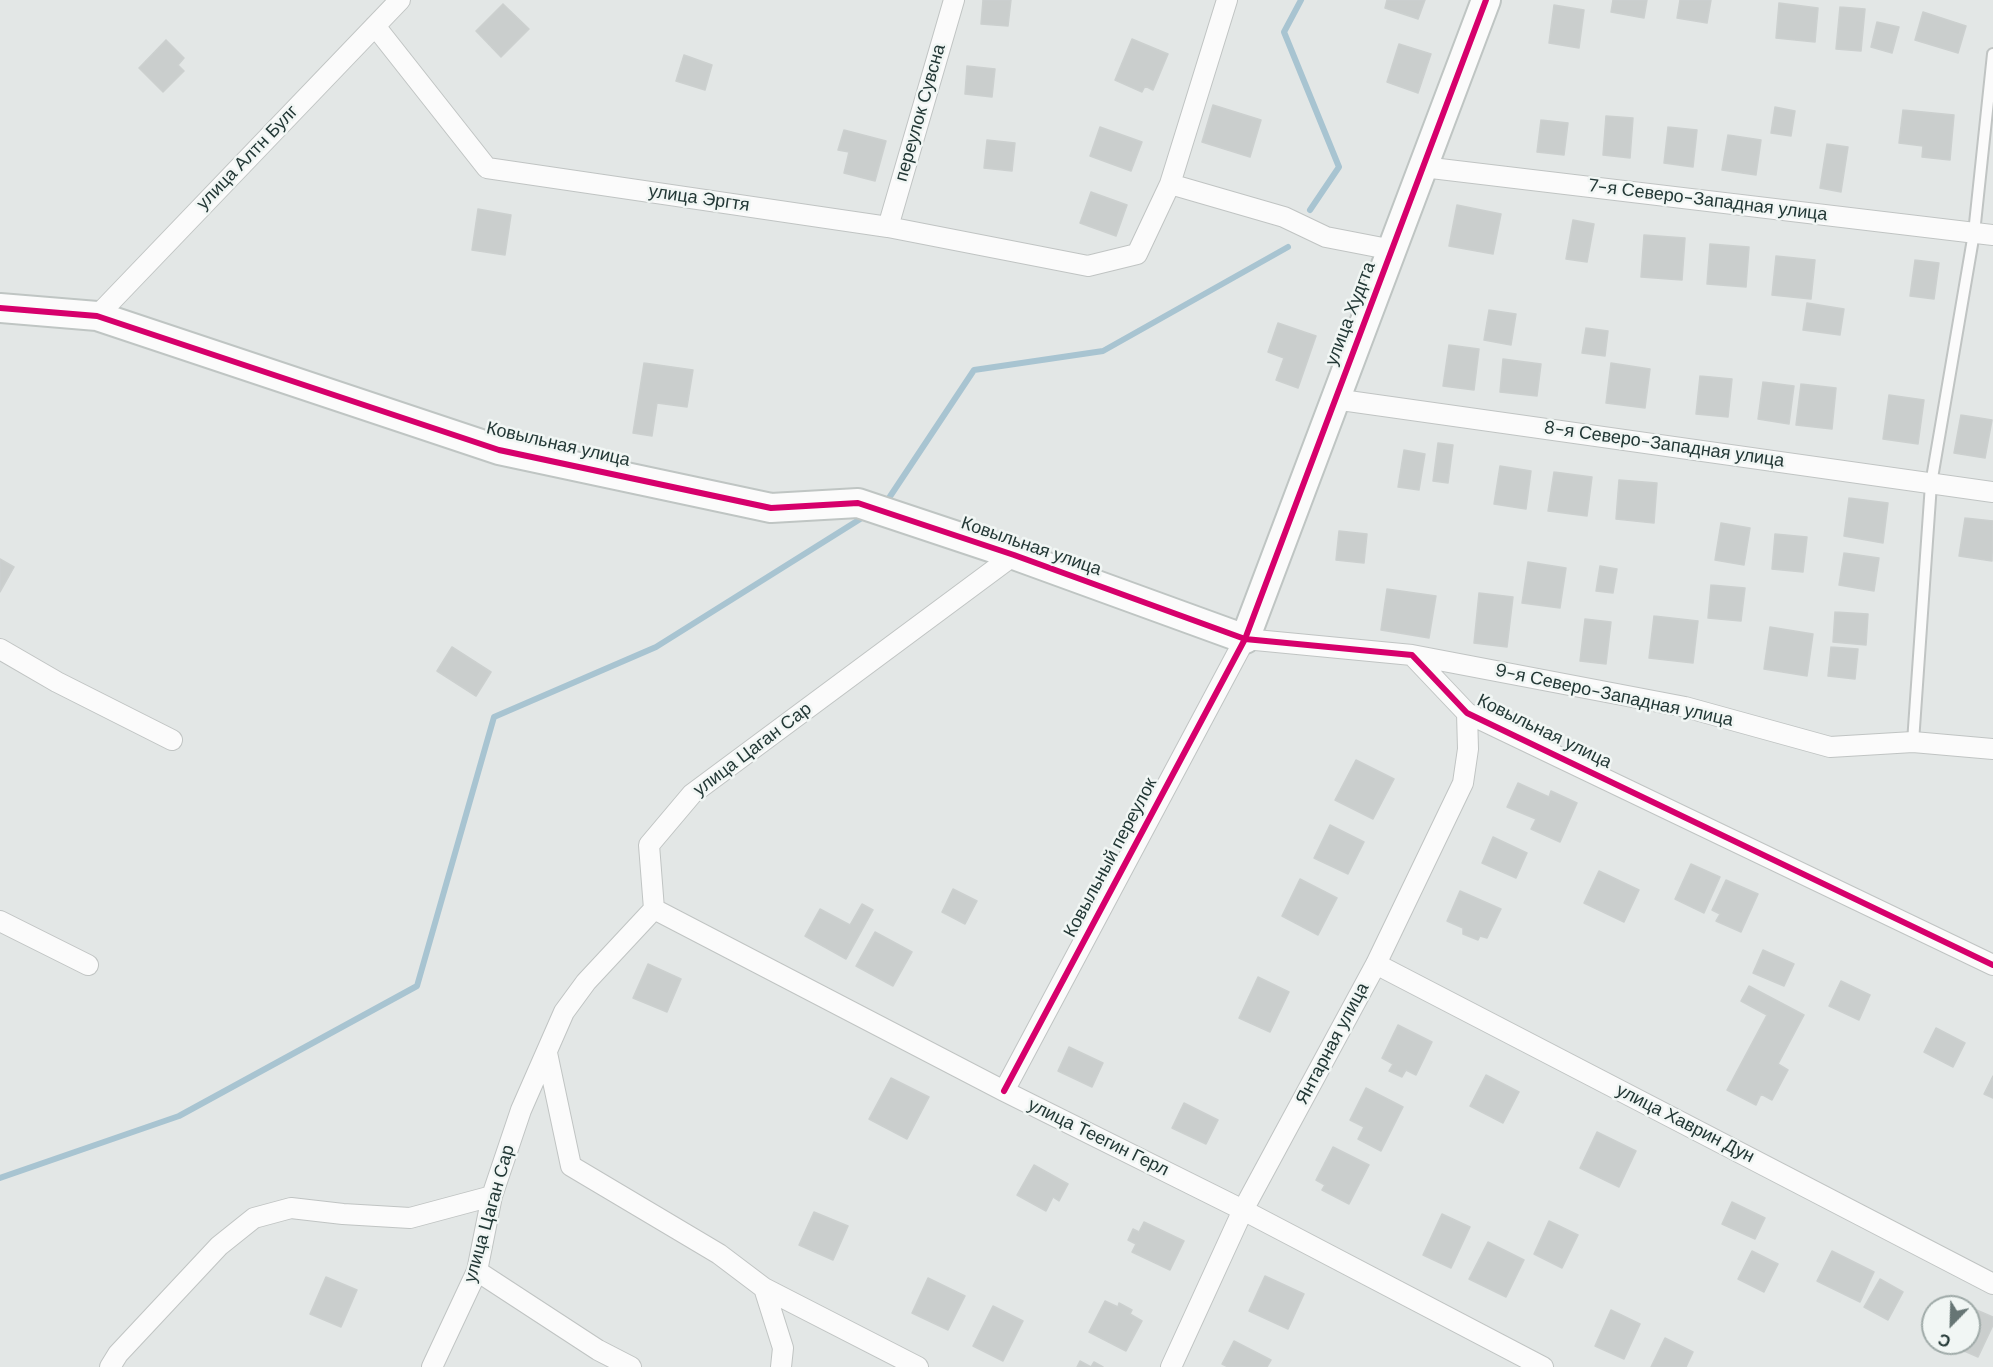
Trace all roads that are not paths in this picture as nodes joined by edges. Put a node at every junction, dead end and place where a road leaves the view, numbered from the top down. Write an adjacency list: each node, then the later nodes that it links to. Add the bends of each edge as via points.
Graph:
1 (400, 0): 5 (street, улица Алтн Булг)
2 (954, 0): 9 (street, переулок Сувсна)
3 (1227, 0): 8 (street)
4 (1486, 0): 7 (street, улица Худгта)
5 (375, 26): 9 (street, улица Эргтя, via 487,168); 13 (street, улица Алтн Булг)
6 (1993, 54): 10 (lane)
7 (1423, 167): 10 (street, 7-я Северо-Западная улица); 11 (street, улица Худгта)
8 (1170, 184): 9 (street, улица Эргтя, via 1137,254 1088,266); 11 (street, via 1284,217 1326,237)
9 (888, 226)
10 (1984, 234): 15 (lane)
11 (1393, 250): 14 (street, улица Худгта)
12 (0, 308): 13 (street, Ковыльная улица)
13 (97, 316): 17 (street, Ковыльная улица, via 499,450 771,508 858,503)
14 (1334, 399): 15 (street, 8-я Северо-Западная улица); 18 (street, улица Худгта)
15 (1931, 484): 16 (street, 8-я Северо-Западная улица); 23 (lane)
16 (1993, 492)
17 (1014, 555): 18 (street, Ковыльная улица); 25 (street, улица Цаган Сар, via 692,794 649,845)
18 (1245, 639): 20 (street, Ковыльная улица); 31 (street, Ковыльный переулок)
19 (0, 649): 22 (street)
20 (1412, 655): 21 (street, Ковыльная улица); 23 (street, 9-я Северо-Западная улица, via 1685,707 1830,747)
21 (1467, 713): 27 (street, Янтарная улица, via 1468,749 1463,783); 29 (street, Ковыльная улица)
22 (172, 740)
23 (1913, 742): 24 (street, 9-я Северо-Западная улица)
24 (1993, 748)
25 (654, 909): 30 (street, улица Цаган Сар, via 586,982 564,1012); 31 (street, улица Теегин Герл)
26 (0, 921): 28 (street)
27 (1376, 964): 33 (street, Янтарная улица); 35 (street, улица Хаврин Дун)
28 (88, 965)
29 (1993, 965)
30 (547, 1053): 32 (street, улица Цаган Сар); 36 (street, via 570,1166 719,1254)
31 (1004, 1091): 33 (street, улица Теегин Герл)
32 (492, 1196): 34 (street, улица Цаган Сар); 37 (street, via 410,1218 291,1208 254,1218 219,1246)
33 (1243, 1210): 42 (street, Янтарная улица); 43 (street, улица Теегин Герл)
34 (477, 1271): 38 (street, улица Цаган Сар); 39 (street)
35 (1993, 1284)
36 (764, 1288): 40 (street, via 783,1348); 41 (street)
37 (110, 1367)
38 (432, 1367)
39 (630, 1367)
40 (780, 1367)
41 (918, 1367)
42 (1171, 1367)
43 (1543, 1367)

